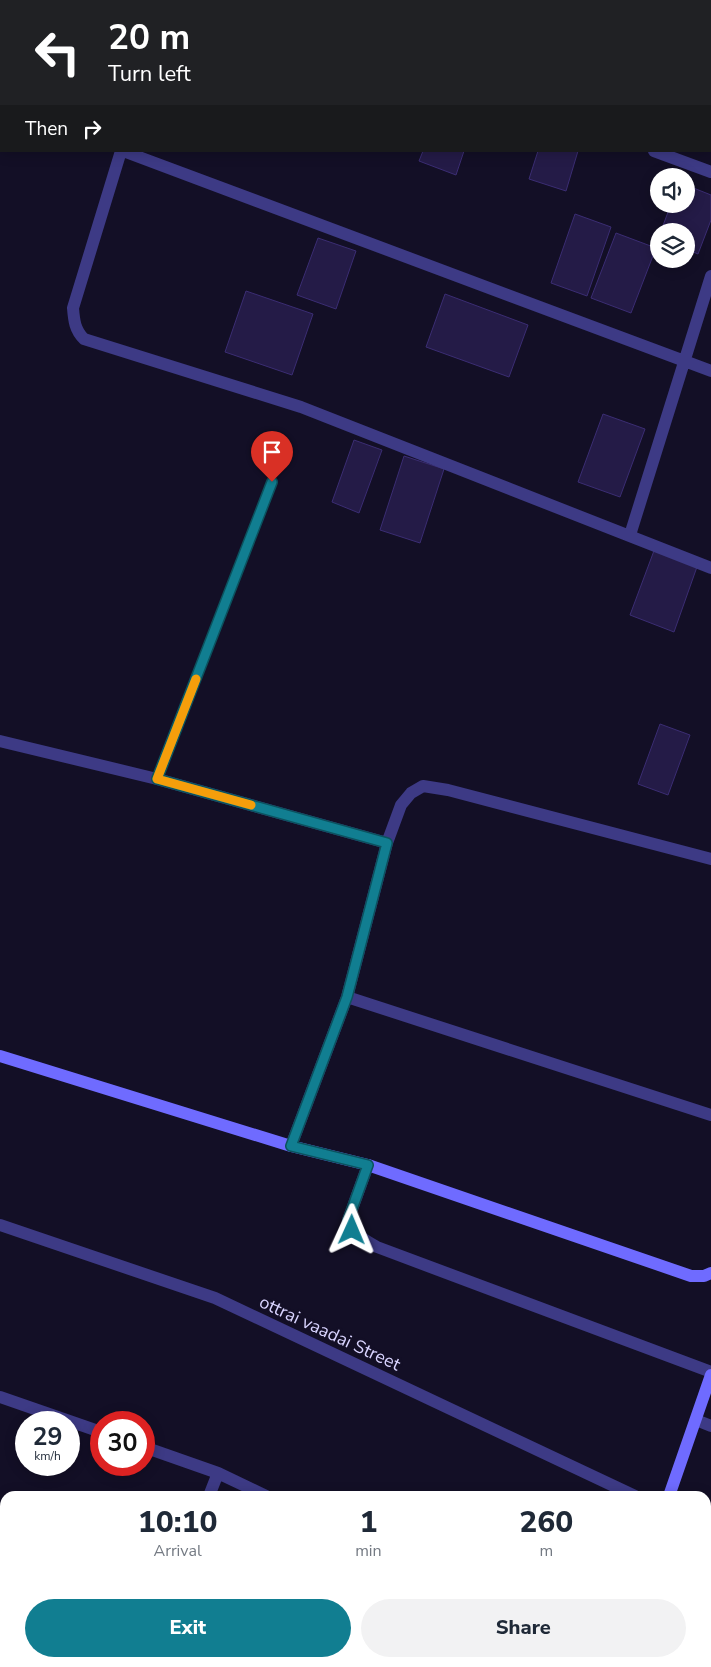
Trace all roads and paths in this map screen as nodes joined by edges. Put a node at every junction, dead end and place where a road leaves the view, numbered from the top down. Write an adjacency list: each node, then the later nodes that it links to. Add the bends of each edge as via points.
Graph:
1 (122, 152): 9 (street, via 73,308 74,323 84,339 301,407)
2 (125, 152): 6 (street)
3 (657, 152): 4 (street)
4 (711, 172)
5 (711, 276): 6 (street)
6 (683, 361): 7 (street); 9 (street)
7 (711, 371)
8 (272, 482): 12 (lane)
9 (630, 535): 10 (street)
10 (711, 568)
11 (0, 741): 12 (street)
12 (157, 779): 13 (street)
13 (387, 843): 14 (street, via 402,805 411,793 424,786); 15 (street)
14 (711, 859)
15 (347, 997): 17 (street); 18 (street)
16 (0, 1056): 18 (street)
17 (711, 1115)
18 (291, 1146): 19 (street)
19 (368, 1165): 21 (street, via 691,1276); 22 (street, via 348,1220 352,1230 363,1240)
20 (0, 1225): 31 (street, ottrai vaadai Street, via 215,1298)
21 (711, 1273)
22 (711, 1373): 24 (street)
23 (0, 1397): 26 (street)
24 (696, 1420): 25 (street); 32 (street)
25 (711, 1426)
26 (90, 1428)
27 (155, 1451): 28 (street)
28 (218, 1473): 29 (street); 30 (street)
29 (211, 1491)
30 (256, 1491)
31 (624, 1491)
32 (671, 1491)

